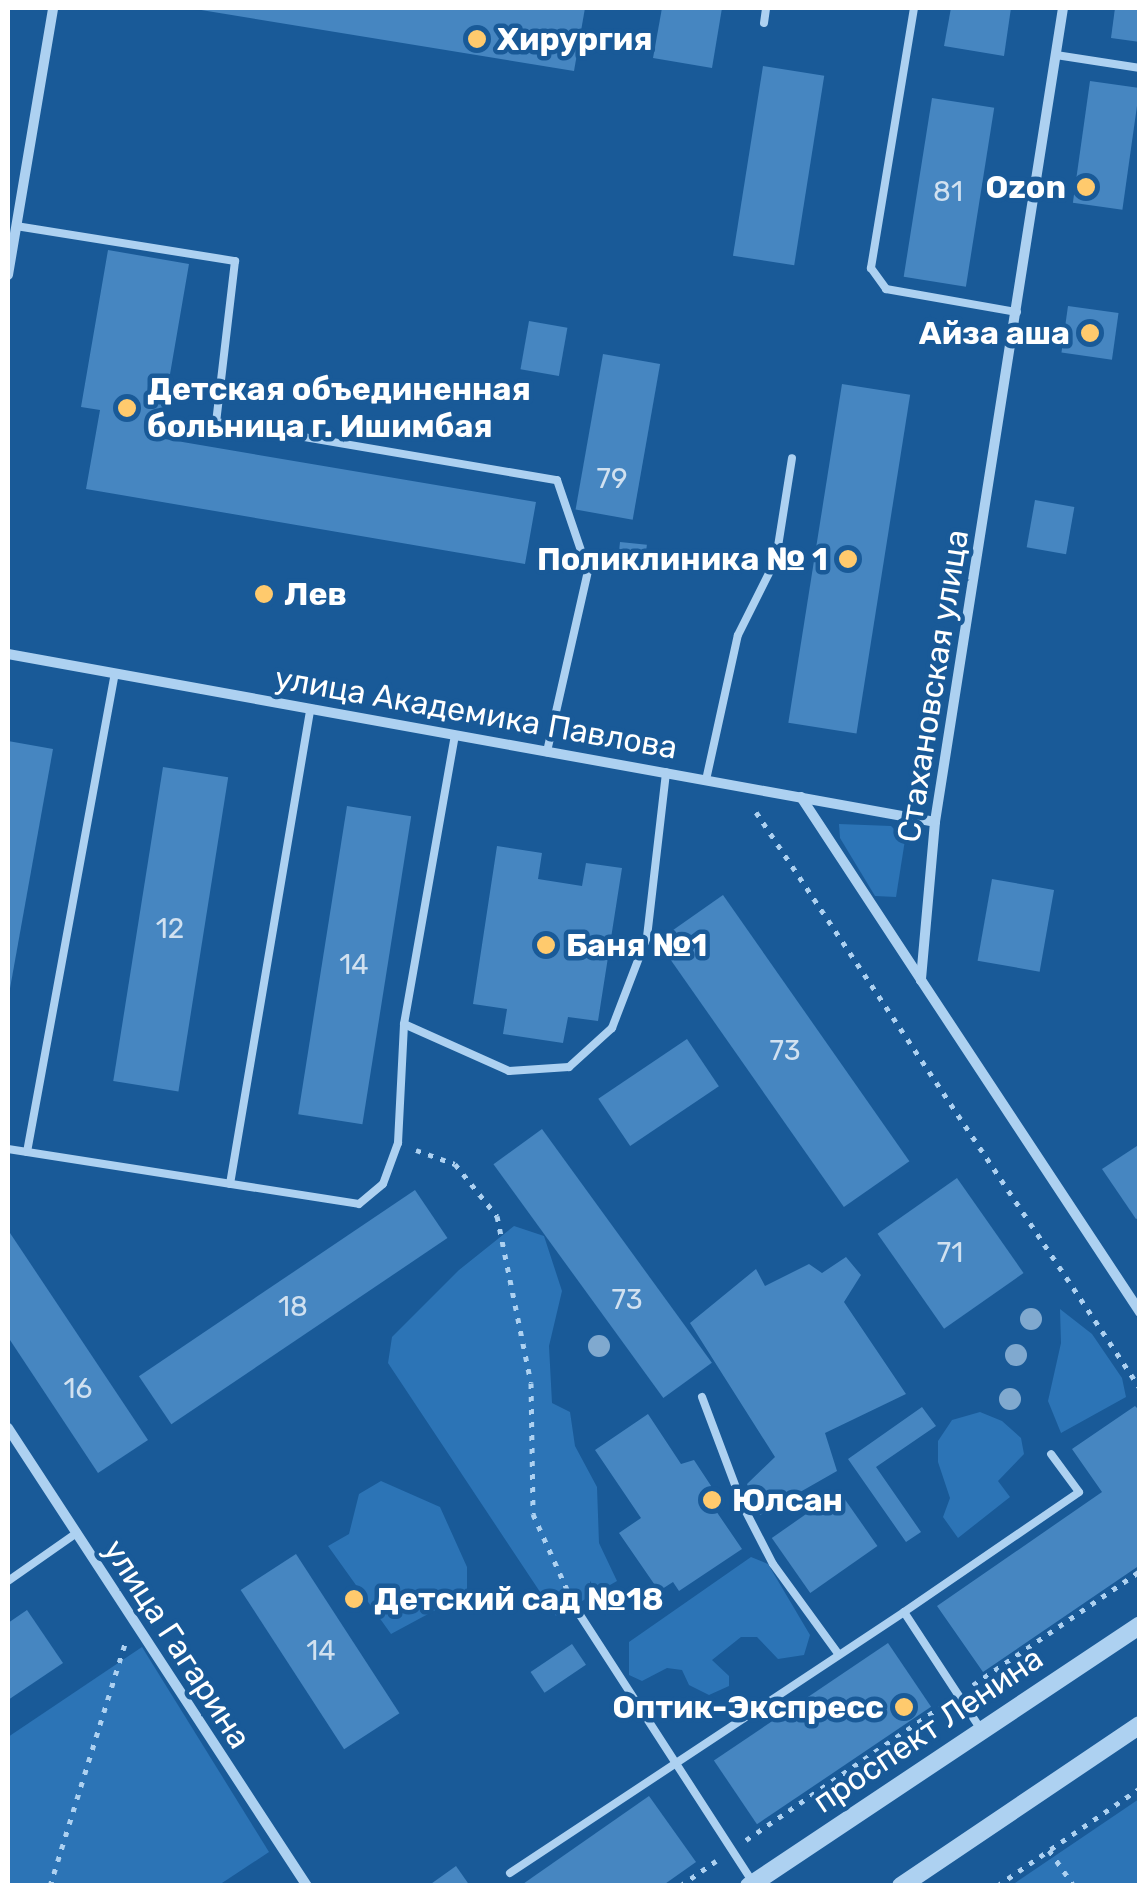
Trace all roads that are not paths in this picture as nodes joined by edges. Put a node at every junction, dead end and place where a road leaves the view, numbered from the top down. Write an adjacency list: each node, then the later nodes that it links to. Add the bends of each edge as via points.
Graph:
1 (53, 8): 8 (street)
2 (766, 8): 5 (lane)
3 (914, 8): 10 (lane, via 870,268 886,289)
4 (1063, 8): 6 (street, Стахановская улица)
5 (764, 23)
6 (1056, 55): 7 (lane); 10 (street, Стахановская улица)
7 (1140, 68)
8 (16, 226): 9 (street); 16 (lane, via 235,261 216,422 557,480 588,572)
9 (8, 275)
10 (1017, 312): 20 (street, Стахановская улица)
11 (792, 458): 18 (lane, via 776,559 738,635)
12 (8, 654): 13 (street, улица Академика Павлова)
13 (115, 673): 14 (street, улица Академика Павлова); 24 (lane)
14 (310, 709): 15 (street, улица Академика Павлова); 25 (lane)
15 (455, 736): 16 (street, улица Академика Павлова); 22 (lane)
16 (548, 752): 17 (street, улица Академика Павлова)
17 (666, 772): 18 (street, улица Академика Павлова); 22 (lane, via 647,937 612,1028 569,1067 508,1071)
18 (706, 780): 19 (street, улица Академика Павлова)
19 (801, 796): 20 (street, улица Академика Павлова); 21 (street)
20 (935, 822): 21 (street, Стахановская улица)
21 (921, 980): 26 (street)
22 (404, 1024): 25 (lane, via 398,1144 383,1184 358,1204)
23 (8, 1148): 24 (lane)
24 (28, 1152): 25 (lane)
25 (230, 1184)
26 (1140, 1312)
27 (702, 1397): 35 (lane, via 773,1564)
28 (8, 1428): 30 (street, улица Гагарина)
29 (1052, 1454): 33 (lane, via 1078,1492)
30 (76, 1534): 31 (lane); 41 (street, улица Гагарина)
31 (8, 1581)
32 (578, 1612): 38 (lane)
33 (904, 1612): 35 (lane); 37 (lane)
34 (1140, 1625): 37 (street, проспект Ленина)
35 (839, 1655): 38 (lane)
36 (1140, 1725): 42 (street)
37 (983, 1732): 40 (street, проспект Ленина)
38 (675, 1764): 39 (lane); 40 (lane)
39 (510, 1873)
40 (753, 1885)
41 (308, 1886)
42 (900, 1886)

